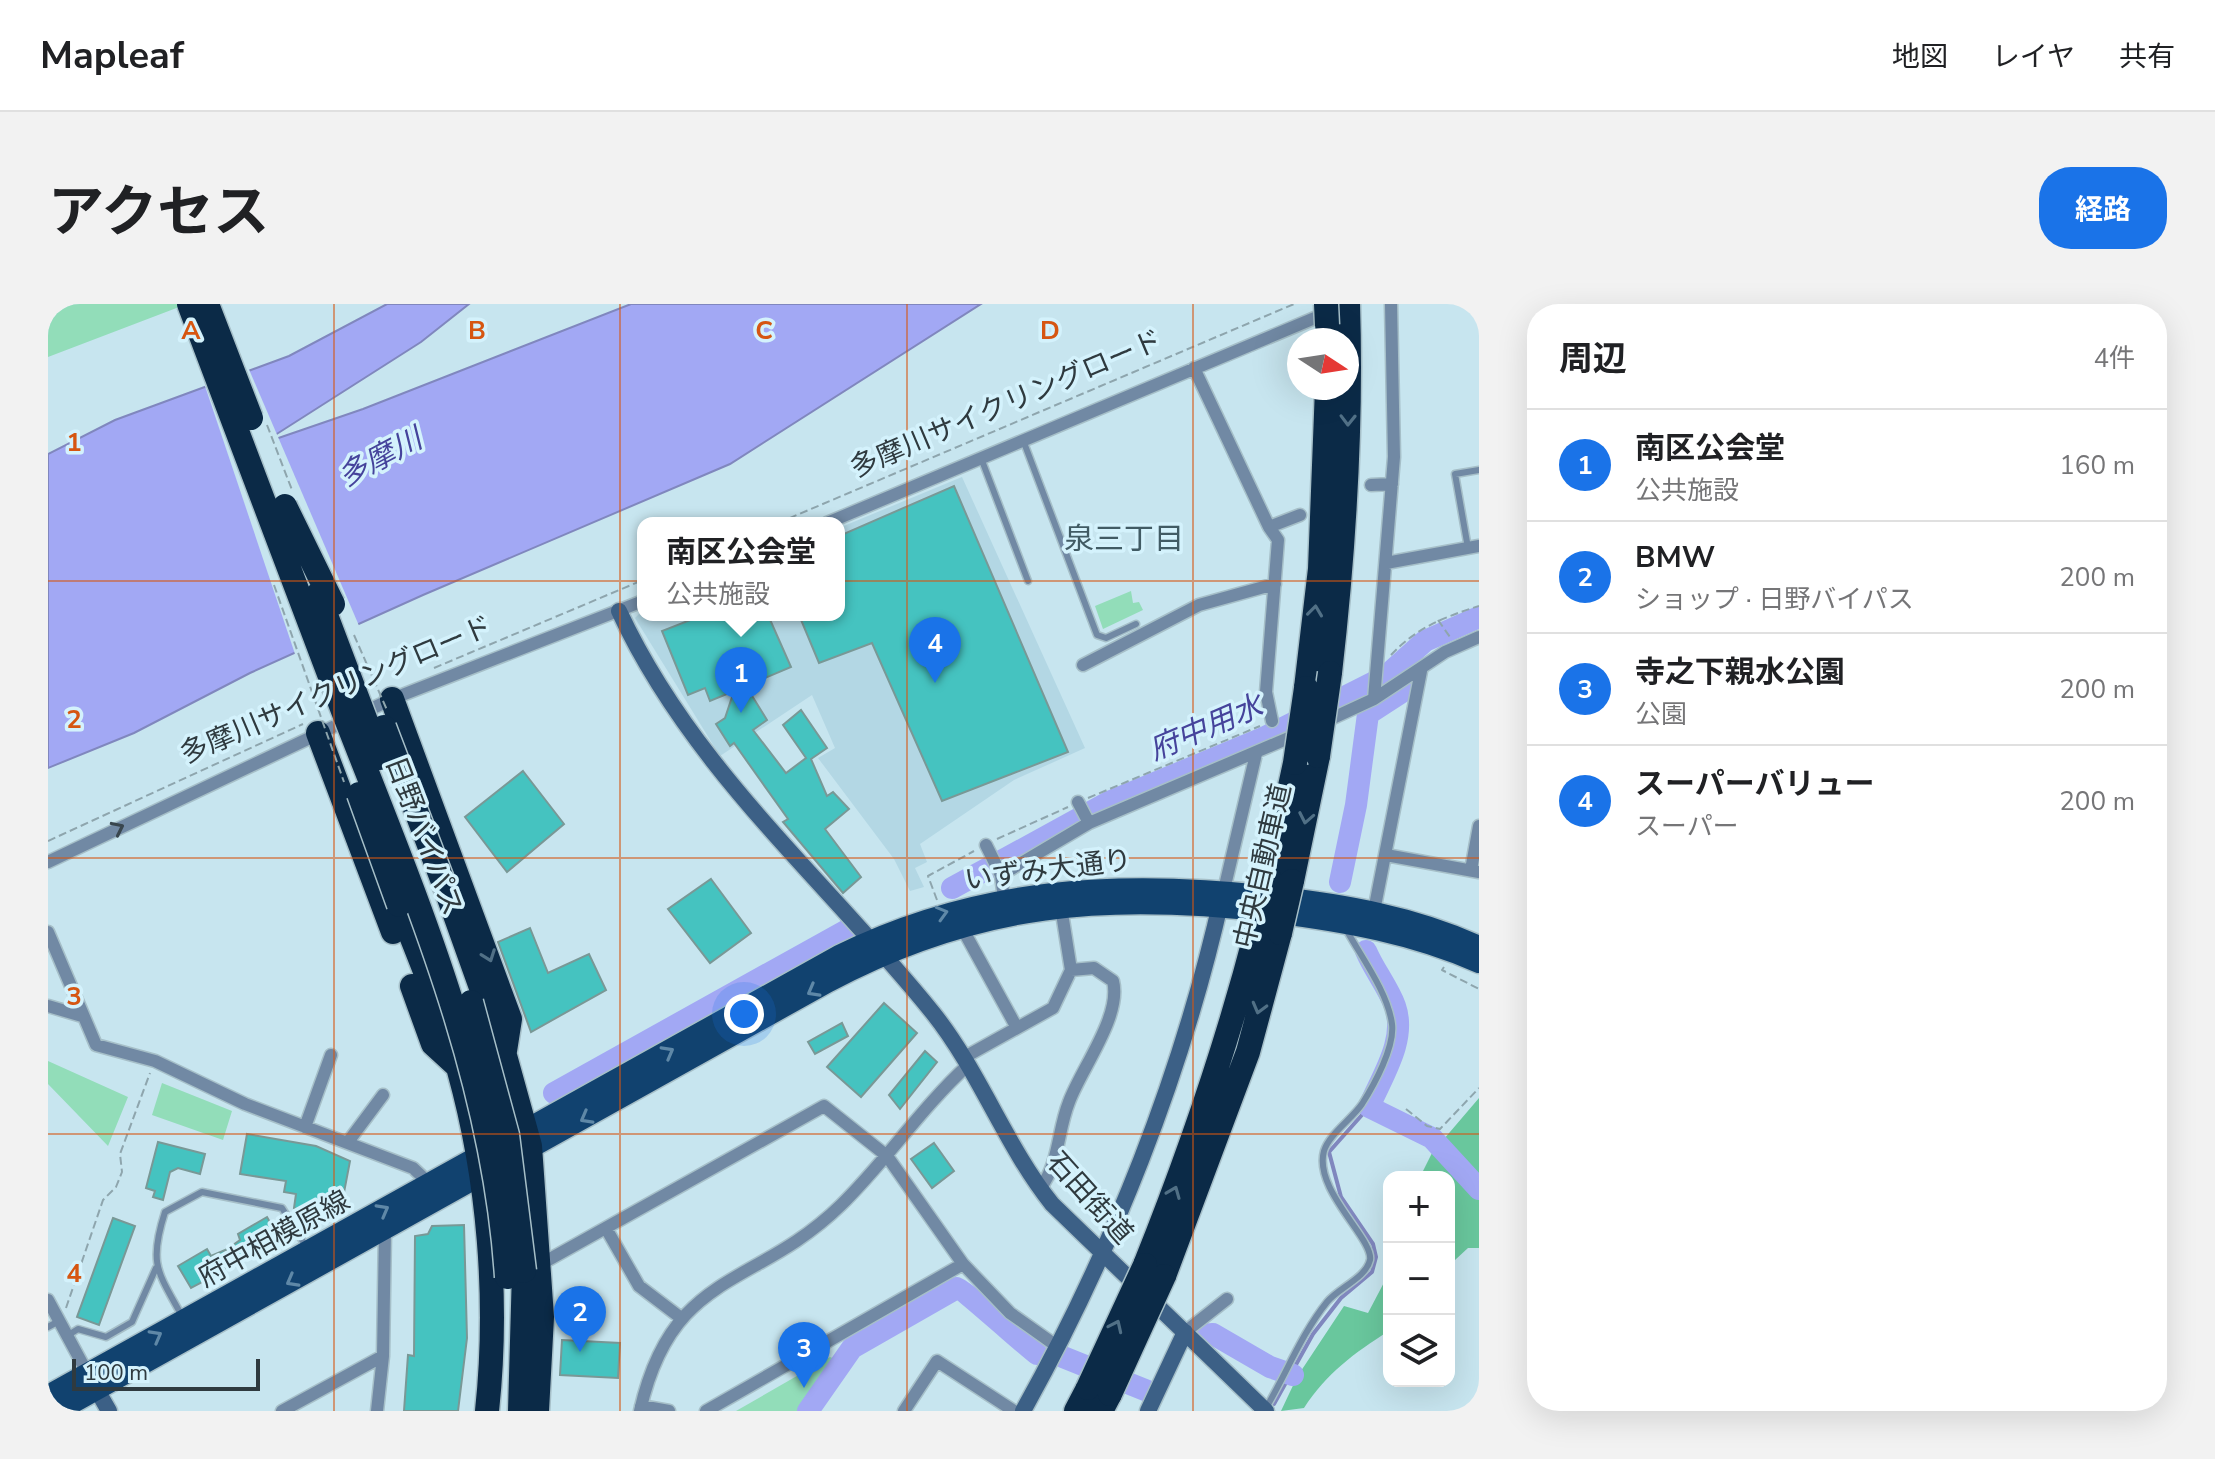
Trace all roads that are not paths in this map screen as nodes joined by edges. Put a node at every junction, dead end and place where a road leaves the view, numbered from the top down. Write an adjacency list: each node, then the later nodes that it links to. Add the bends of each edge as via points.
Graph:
1 (189, 304): 12 (highway, 日野バイパス, bridge)
2 (207, 304): 12 (highway, 日野バイパス, bridge)
3 (1391, 304): 10 (street)
4 (1337, 315): 5 (street); 37 (highway, 中央自動車道, one-way to 37, bridge, via 1347,464 1341,570 1318,756)
5 (1194, 368): 7 (street); 15 (street)
6 (1327, 400): 37 (highway, 中央自動車道, one-way to 6, bridge, via 1320,569)
7 (1023, 440): 8 (street); 22 (lane, via 1097,635 1106,638)
8 (981, 458): 14 (street); 18 (lane)
9 (1479, 470): 16 (lane, via 1455,474)
10 (1392, 484): 11 (street); 17 (street)
11 (1371, 485)
12 (278, 509): 52 (highway, bridge, via 345,630); 55 (highway, bridge, via 325,702); 70 (highway, 日野バイパス, bridge, via 460,1021)
13 (1300, 515): 15 (street)
14 (841, 517)
15 (1269, 527): 19 (street, via 1278,540)
16 (1474, 547): 17 (street)
17 (1386, 563): 26 (street)
18 (1028, 581)
19 (1275, 584): 24 (street, via 1199,605); 28 (street, via 1266,692)
20 (637, 604): 21 (street)
21 (619, 611): 27 (street); 46 (street, 石田街道, via 695,740)
22 (1136, 624)
23 (1479, 637): 25 (street, via 1445,652)
24 (1083, 665)
25 (1421, 671): 26 (street); 33 (street)
26 (1374, 695): 30 (street)
27 (392, 699): 29 (street); 52 (highway, one-way to 52, via 510,1019)
28 (1272, 721)
29 (321, 724): 34 (street, one-way to 29); 55 (highway, via 433,1044)
30 (1256, 754): 36 (street, via 1084,813); 38 (street)
31 (1479, 826): 35 (street)
32 (987, 847): 36 (street)
33 (1386, 855): 35 (street); 41 (street)
34 (48, 862)
35 (1475, 871)
36 (1000, 872): 39 (street)
37 (1281, 880): 81 (highway, 中央自動車道, bridge, via 1248,1052)
38 (1222, 898): 39 (main road, いずみ大通り, via 1133,887); 40 (main road, いずみ大通り); 41 (main road, いずみ大通り); 42 (main road, いずみ大通り); 67 (street, via 1171,1077)
39 (1004, 899): 46 (main road, いずみ大通り, one-way to 39, via 925,917)
40 (1061, 907): 43 (main road, いずみ大通り); 48 (street)
41 (1374, 911): 45 (main road, いずみ大通り)
42 (1342, 921): 47 (main road, いずみ大通り); 83 (lane, via 1392,1026 1387,1052 1362,1104 1324,1150 1338,1208 1370,1249 1370,1259 1367,1269 1328,1300)
43 (961, 926): 46 (main road, いずみ大通り); 51 (street)
44 (48, 932): 50 (street)
45 (1479, 946)
46 (875, 947): 54 (street, 石田街道, via 932,1011); 58 (main road, いずみ大通り)
47 (1479, 963)
48 (1071, 970): 51 (street, via 1053,1008); 63 (street, via 1094,968 1113,981 1114,989 1106,1025 1068,1103 1052,1172)
49 (48, 1006): 50 (street)
50 (82, 1016): 57 (street, via 96,1045 155,1061)
51 (1017, 1028): 54 (street)
52 (504, 1052): 58 (highway)
53 (331, 1055): 57 (street)
54 (966, 1061): 60 (street); 63 (street, 石田街道)
55 (459, 1068): 61 (highway)
56 (383, 1095): 59 (street)
57 (305, 1127): 59 (street)
58 (528, 1138): 61 (main road, 府中相模原線); 70 (highway)
59 (348, 1142): 62 (street, via 413,1168)
60 (887, 1156): 65 (street, via 824,1106); 68 (street); 73 (street, via 839,1208 701,1296)
61 (478, 1168): 62 (main road, 府中相模原線); 64 (main road, 府中相模原線); 88 (highway, via 493,1323)
62 (430, 1184): 66 (main road, 府中相模原線, one-way to 62)
63 (1040, 1189): 67 (street, 石田街道)
64 (385, 1230): 78 (street); 79 (main road, 府中相模原線, one-way to 79)
65 (607, 1230): 70 (street); 73 (street, via 639,1286)
66 (309, 1251): 69 (lane, via 282,1208 202,1192 165,1212 156,1241); 74 (main road, 府中相模原線)
67 (1101, 1252): 76 (street, 石田街道); 77 (street)
68 (963, 1264): 77 (street, via 1010,1313); 93 (street)
69 (156, 1268): 74 (lane); 75 (lane, via 132,1322 106,1337)
70 (524, 1271): 89 (highway, 日野バイパス); 90 (highway, 日野バイパス); 91 (highway, via 542,1317)
71 (1227, 1299): 76 (street)
72 (48, 1300): 75 (street)
73 (681, 1318): 82 (street, via 656,1356)
74 (184, 1320): 79 (main road, 府中相模原線, one-way to 74)
75 (59, 1328): 79 (street)
76 (1185, 1332): 83 (street, 石田街道); 98 (street)
77 (1058, 1347): 96 (street)
78 (383, 1356): 86 (street); 87 (street)
79 (92, 1382): 80 (main road, 府中相模原線); 84 (main road, 府中相模原線); 85 (street)
80 (48, 1395)
81 (1100, 1398): 97 (highway, 中央自動車道)
82 (640, 1408): 92 (street)
83 (1265, 1410)
84 (59, 1411)
85 (109, 1411)
86 (282, 1411)
87 (377, 1411)
88 (487, 1411)
89 (503, 1411)
90 (520, 1411)
91 (537, 1411)
92 (669, 1411)
93 (706, 1411)
94 (904, 1411): 95 (street, via 937,1361)
95 (1014, 1411)
96 (1023, 1411)
97 (1076, 1411)
98 (1148, 1411)

